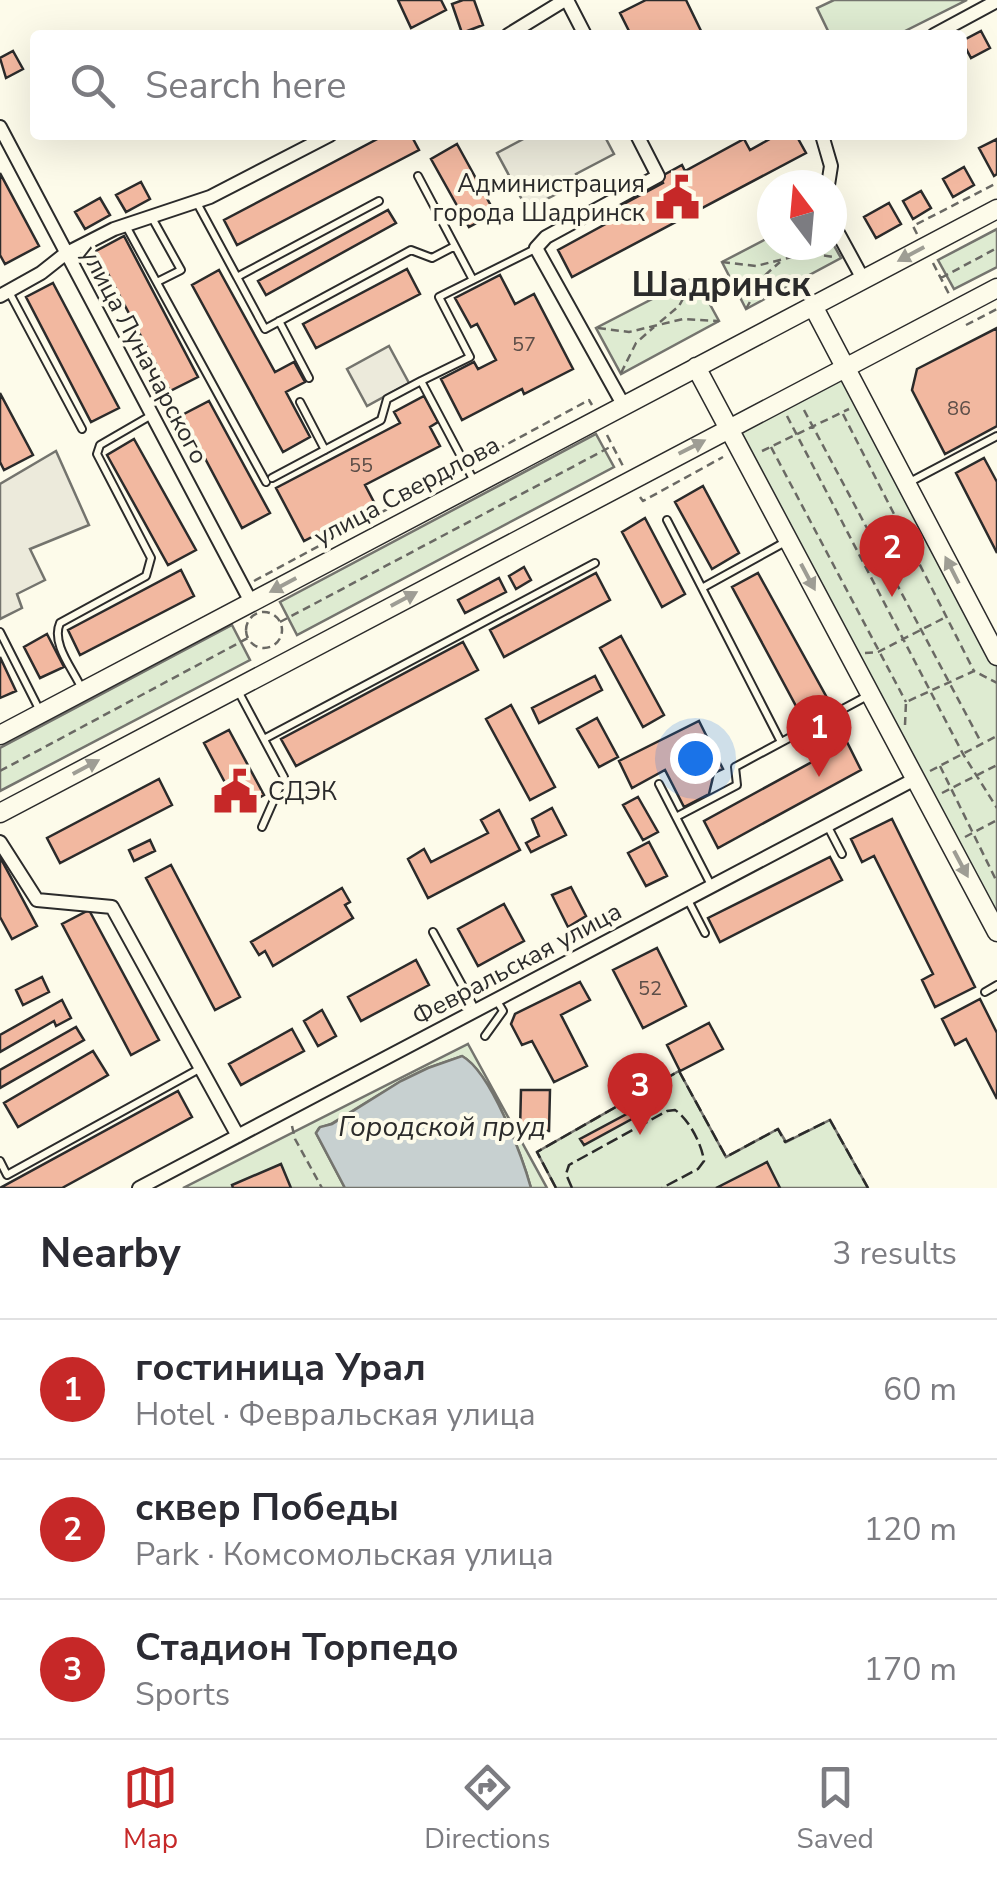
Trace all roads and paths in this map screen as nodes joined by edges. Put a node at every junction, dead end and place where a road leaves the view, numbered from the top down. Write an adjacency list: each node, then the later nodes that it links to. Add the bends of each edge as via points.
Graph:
1 (566, 0): 3 (street); 4 (street)
2 (997, 2): 5 (street)
3 (516, 30)
4 (583, 30)
5 (944, 30)
6 (0, 127): 23 (street, улица Луначарского)
7 (320, 140): 13 (street)
8 (640, 140): 20 (street, via 658,176)
9 (823, 140): 10 (street)
10 (830, 170)
11 (418, 176): 18 (lane)
12 (997, 182): 19 (path, via 913,226)
13 (196, 201): 16 (street); 27 (lane)
14 (378, 201): 27 (lane)
15 (997, 209): 19 (main road, улица Свердлова)
16 (151, 216): 17 (street); 32 (lane, via 180,270)
17 (126, 225): 23 (street); 32 (lane)
18 (455, 246): 31 (lane); 39 (lane, via 432,258 411,250)
19 (924, 247): 29 (path); 30 (main road, улица Свердлова, one-way to 30)
20 (536, 248): 31 (lane); 50 (street)
21 (997, 248): 29 (path)
22 (847, 250): 30 (street)
23 (65, 254): 33 (street); 52 (street, улица Луначарского)
24 (779, 260): 26 (path, via 756,266)
25 (782, 260): 36 (path)
26 (722, 262)
27 (237, 276): 39 (lane, via 265,329)
28 (695, 276): 40 (path, via 678,306)
29 (940, 278): 37 (path)
30 (863, 279): 35 (main road, улица Свердлова)
31 (473, 280): 46 (lane, via 439,297 470,357)
32 (157, 282): 60 (lane, via 269,480)
33 (2, 294): 55 (lane)
34 (996, 297): 37 (main road); 37 (path, via 966,326)
35 (813, 306): 42 (main road); 43 (main road, улица Свердлова)
36 (746, 309)
37 (957, 309): 42 (main road)
38 (719, 320): 40 (path)
39 (279, 321): 45 (lane)
40 (656, 325): 41 (path, via 628,332); 44 (path, via 636,343)
41 (596, 328)
42 (845, 367): 47 (main road); 48 (main road)
43 (696, 368): 50 (main road, улица Свердлова); 54 (main road)
44 (620, 374)
45 (309, 378)
46 (421, 381): 60 (lane, via 387,399 381,420); 63 (lane)
47 (787, 397): 53 (path); 54 (main road); 56 (path)
48 (864, 401): 51 (path); 62 (main road)
49 (300, 402): 60 (lane)
50 (624, 406): 63 (main road, улица Свердлова)
51 (842, 412): 53 (path); 69 (path)
52 (151, 415): 68 (street, улица Луначарского); 82 (lane, via 100,445 97,454 151,558 146,576 60,623 59,644)
53 (812, 426): 56 (path); 71 (path)
54 (728, 428): 61 (main road); 81 (main road, one-way to 54)
55 (82, 429)
56 (797, 434): 59 (path); 74 (path)
57 (997, 436): 62 (lane)
58 (613, 446): 70 (path)
59 (771, 446): 61 (path); 76 (path)
60 (326, 450)
61 (745, 460): 65 (main road)
62 (907, 483): 75 (main road, one-way to 62)
63 (475, 484): 68 (main road, улица Свердлова, one-way to 68)
64 (667, 520): 67 (lane)
65 (788, 541): 67 (lane); 77 (main road, one-way to 77)
66 (594, 563): 89 (lane)
67 (702, 588): 90 (lane)
68 (252, 602): 82 (main road, улица Свердлова)
69 (946, 616): 71 (path); 78 (path)
70 (280, 622): 73 (path, via 270,614 254,616); 73 (path, via 274,645 258,647)
71 (921, 630): 74 (path); 79 (path)
72 (0, 632): 86 (lane)
73 (248, 638): 96 (path)
74 (903, 639): 76 (path); 83 (path)
75 (994, 644)
76 (878, 652): 77 (path); 85 (path)
77 (848, 654): 84 (main road)
78 (974, 671): 79 (path); 80 (path)
79 (950, 682): 83 (path); 91 (path)
80 (997, 683)
81 (236, 688): 89 (lane); 103 (main road, one-way to 81)
82 (83, 691): 86 (main road, улица Свердлова)
83 (930, 691): 85 (path); 92 (path)
84 (870, 694): 90 (lane); 93 (main road)
85 (906, 702): 93 (path)
86 (41, 713): 87 (main road, улица Свердлова)
87 (0, 734)
88 (997, 736): 91 (path)
89 (264, 739): 106 (lane, via 284,777)
90 (781, 742): 104 (lane, via 734,768 737,785)
91 (982, 744): 92 (path)
92 (963, 754): 95 (path); 97 (path)
93 (903, 756): 98 (main road)
94 (997, 764): 97 (path)
95 (940, 766): 98 (path); 100 (path)
96 (0, 771)
97 (978, 774): 100 (path); 102 (path)
98 (916, 779): 101 (main road); 107 (street, Февральская улица)
99 (659, 784): 104 (lane)
100 (951, 788): 101 (path); 108 (path)
101 (927, 800): 110 (main road)
102 (997, 808)
103 (0, 813)
104 (676, 817): 113 (lane)
105 (997, 820): 108 (path)
106 (262, 826)
107 (827, 826): 111 (lane); 113 (street, Февральская улица)
108 (972, 834): 110 (path); 112 (path)
109 (0, 842): 123 (street, via 37,900 112,907)
110 (951, 845): 116 (main road, one-way to 116)
111 (842, 854)
112 (997, 882)
113 (712, 886): 114 (street, Февральская улица)
114 (688, 899): 117 (lane); 120 (street, Февральская улица)
115 (433, 932): 121 (lane)
116 (997, 932)
117 (705, 933)
118 (997, 986): 119 (lane)
119 (985, 992)
120 (497, 1000): 121 (street, Февральская улица); 122 (lane, via 503,1011)
121 (476, 1010): 124 (street, Февральская улица)
122 (485, 1036)
123 (200, 1068): 125 (street); 126 (lane, via 7,1175)
124 (288, 1110): 125 (street, Февральская улица); 128 (path, via 295,1139)
125 (238, 1136): 127 (street, Февральская улица)
126 (0, 1161)
127 (139, 1188)
128 (322, 1188)

